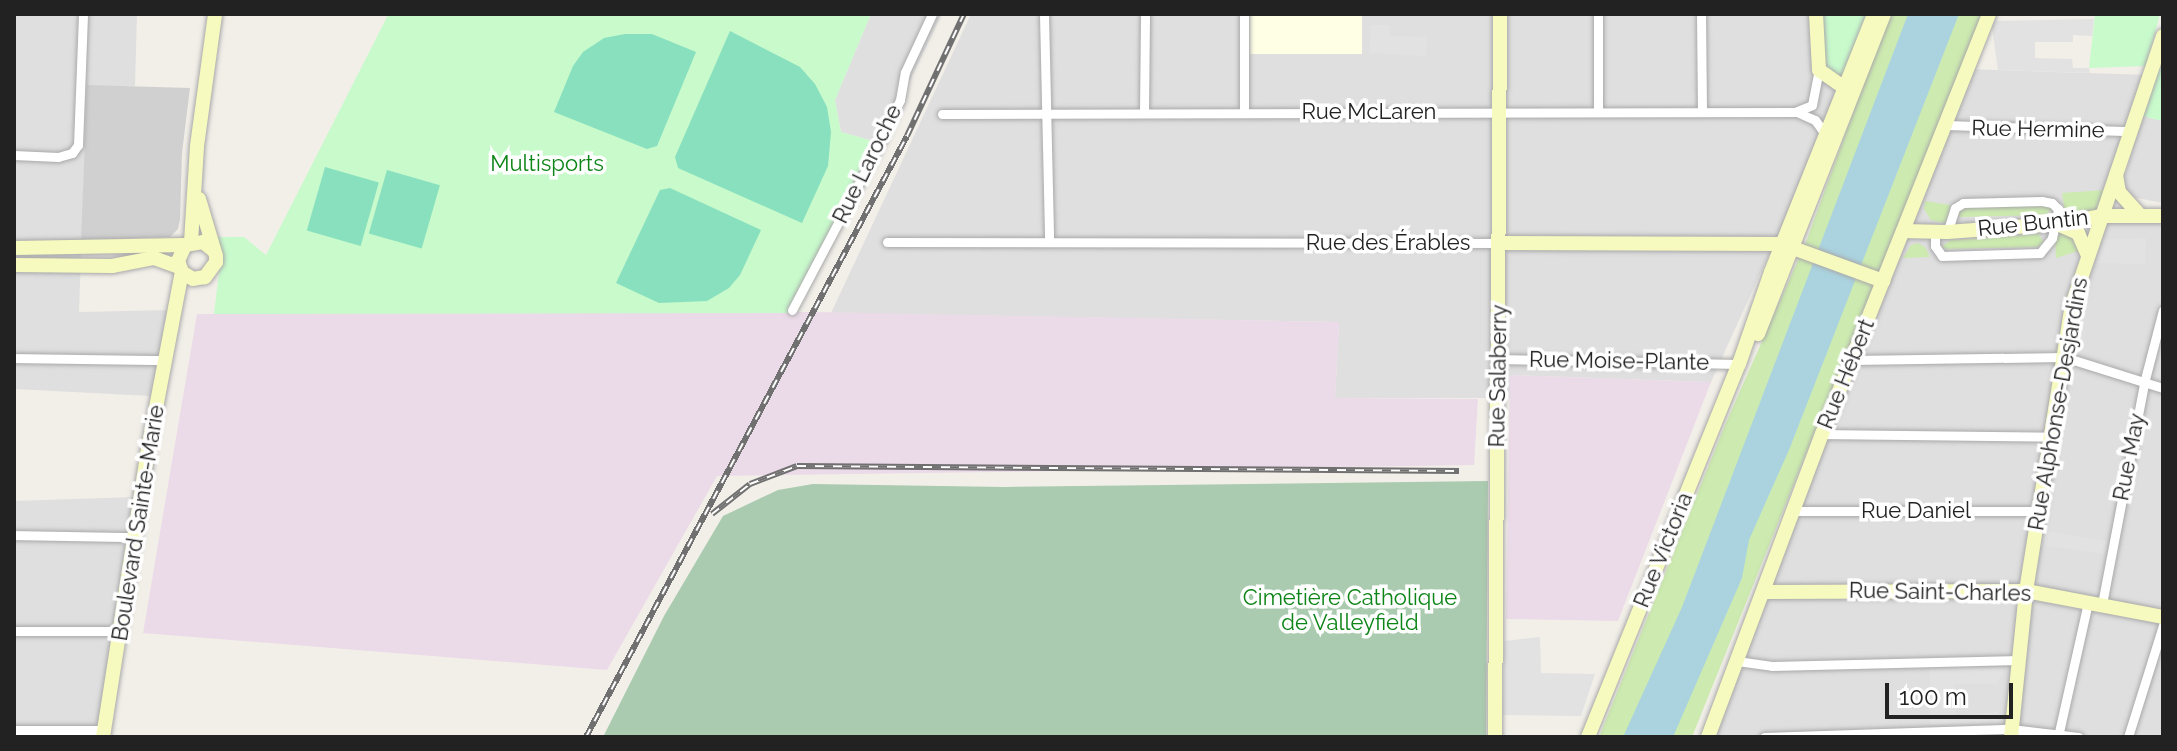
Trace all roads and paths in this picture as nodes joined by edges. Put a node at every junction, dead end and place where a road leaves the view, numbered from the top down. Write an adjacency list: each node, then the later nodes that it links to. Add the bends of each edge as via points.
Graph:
1 (83, 14): 28 (street, via 78,145 58,157)
2 (215, 14): 30 (street, Boulevard Sainte-Marie, via 197,146)
3 (932, 14): 51 (street, Rue Laroche, via 876,151)
4 (1044, 14): 24 (street)
5 (1145, 14): 22 (street)
6 (1244, 14): 17 (street)
7 (1500, 14): 18 (street, Rue Salaberry)
8 (1598, 14): 19 (street)
9 (1701, 14): 20 (street)
10 (1816, 14): 15 (street)
11 (1874, 14): 16 (street, Rue Victoria)
12 (1884, 14): 16 (street, Rue Victoria)
13 (1989, 14): 25 (street, Rue Hébert)
14 (2163, 36): 26 (street, Rue Alphonse-Desjardins)
15 (1819, 70): 16 (street); 21 (street, via 1812,105)
16 (1849, 91): 27 (street, Rue Victoria); 42 (street, Rue Victoria)
17 (1244, 112): 18 (street, Rue McLaren); 22 (street, Rue McLaren)
18 (1500, 112): 19 (street, Rue McLaren); 40 (street, Rue Salaberry)
19 (1598, 112): 20 (street, Rue McLaren)
20 (1702, 112): 21 (street, Rue McLaren)
21 (1795, 112): 27 (street, via 1815,120)
22 (1144, 113): 24 (street, Rue McLaren)
23 (942, 114): 24 (street, Rue McLaren)
24 (1047, 114): 39 (street)
25 (1946, 125): 26 (street, Rue Hermine); 31 (street, Rue Hébert)
26 (2131, 131): 29 (street, Rue Alphonse-Desjardins)
27 (1825, 134): 42 (street, Rue Victoria)
28 (14, 155)
29 (2116, 174): 32 (street, via 2119,192); 33 (street, Rue Alphonse-Desjardins)
30 (197, 191): 41 (street, Boulevard Sainte-Marie); 44 (street, Boulevard Sainte-Marie)
31 (1915, 201): 36 (street, Rue Hébert); 37 (street, via 1919,216)
32 (2139, 214): 33 (street, Rue Buntin); 34 (street, Rue Buntin)
33 (2102, 216): 35 (street, Rue Buntin); 45 (street, Rue Alphonse-Desjardins)
34 (2163, 216)
35 (2057, 224): 37 (street, Rue Buntin); 37 (street, via 2058,209 2052,203 1963,203); 37 (street, via 2044,251 2029,254 1942,256 1935,246); 45 (street, via 2078,233)
36 (1903, 231): 37 (street, Rue Buntin); 49 (street, Rue Hébert)
37 (1941, 232)
38 (887, 242): 39 (street, Rue des Érables)
39 (1049, 242): 40 (street, Rue des Érables)
40 (1500, 243): 42 (street, Rue des Érables); 55 (street, Rue Salaberry)
41 (188, 244): 43 (street); 44 (street, via 203,242); 47 (street, Boulevard Sainte-Marie, via 179,255)
42 (1787, 246): 49 (street, Rue des Érables); 58 (street, Rue Victoria)
43 (14, 248)
44 (213, 250): 48 (street, Boulevard Sainte-Marie, via 214,269)
45 (2088, 255): 53 (street, Rue Alphonse-Desjardins, via 2072,305)
46 (14, 265): 47 (street, via 112,266 154,258)
47 (181, 270): 48 (street); 50 (street, Boulevard Sainte-Marie)
48 (199, 279): 50 (street, Boulevard Sainte-Marie)
49 (1883, 281): 57 (street, Rue Hébert)
50 (176, 310): 56 (street, Boulevard Sainte-Marie)
51 (792, 310)
52 (2163, 310): 59 (street, Rue May)
53 (2064, 357): 57 (street); 59 (street); 62 (street, Rue Alphonse-Desjardins)
54 (14, 358): 56 (street)
55 (1498, 359): 58 (street, Rue Moise-Plante); 80 (street, Rue Salaberry)
56 (166, 360): 66 (street, Boulevard Sainte-Marie)
57 (1852, 360): 61 (street, Rue Hébert)
58 (1739, 364): 81 (street, Rue Victoria)
59 (2144, 383): 60 (street); 69 (street, Rue May)
60 (2163, 388)
61 (1822, 434): 62 (street); 63 (street, Rue Hébert)
62 (2052, 437): 64 (street, Rue Alphonse-Desjardins)
63 (1793, 511): 64 (street, Rue Daniel); 68 (street, Rue Hébert)
64 (2038, 511): 67 (street, Rue Alphonse-Desjardins)
65 (14, 535): 66 (street)
66 (134, 537): 73 (street, Boulevard Sainte-Marie)
67 (2026, 591): 68 (street, Rue Saint-Charles); 69 (street, Rue Saint-Charles); 74 (street, Rue Alphonse-Desjardins)
68 (1763, 592): 75 (street, Rue Hébert)
69 (2095, 603): 70 (street, Rue Saint-Charles); 77 (street, Rue May)
70 (2163, 617)
71 (2163, 625): 85 (street)
72 (14, 631): 73 (street)
73 (120, 631): 78 (street, Boulevard Sainte-Marie)
74 (2019, 660): 75 (street, via 1772,666); 79 (street, Rue Alphonse-Desjardins)
75 (1737, 661): 82 (street, Rue Hébert)
76 (14, 730): 78 (street)
77 (2059, 732): 79 (street); 84 (street)
78 (104, 733)
79 (2011, 733): 83 (street)
80 (1495, 737)
81 (1588, 737)
82 (1708, 737)
83 (1764, 737)
84 (2079, 737)
85 (2128, 737)

